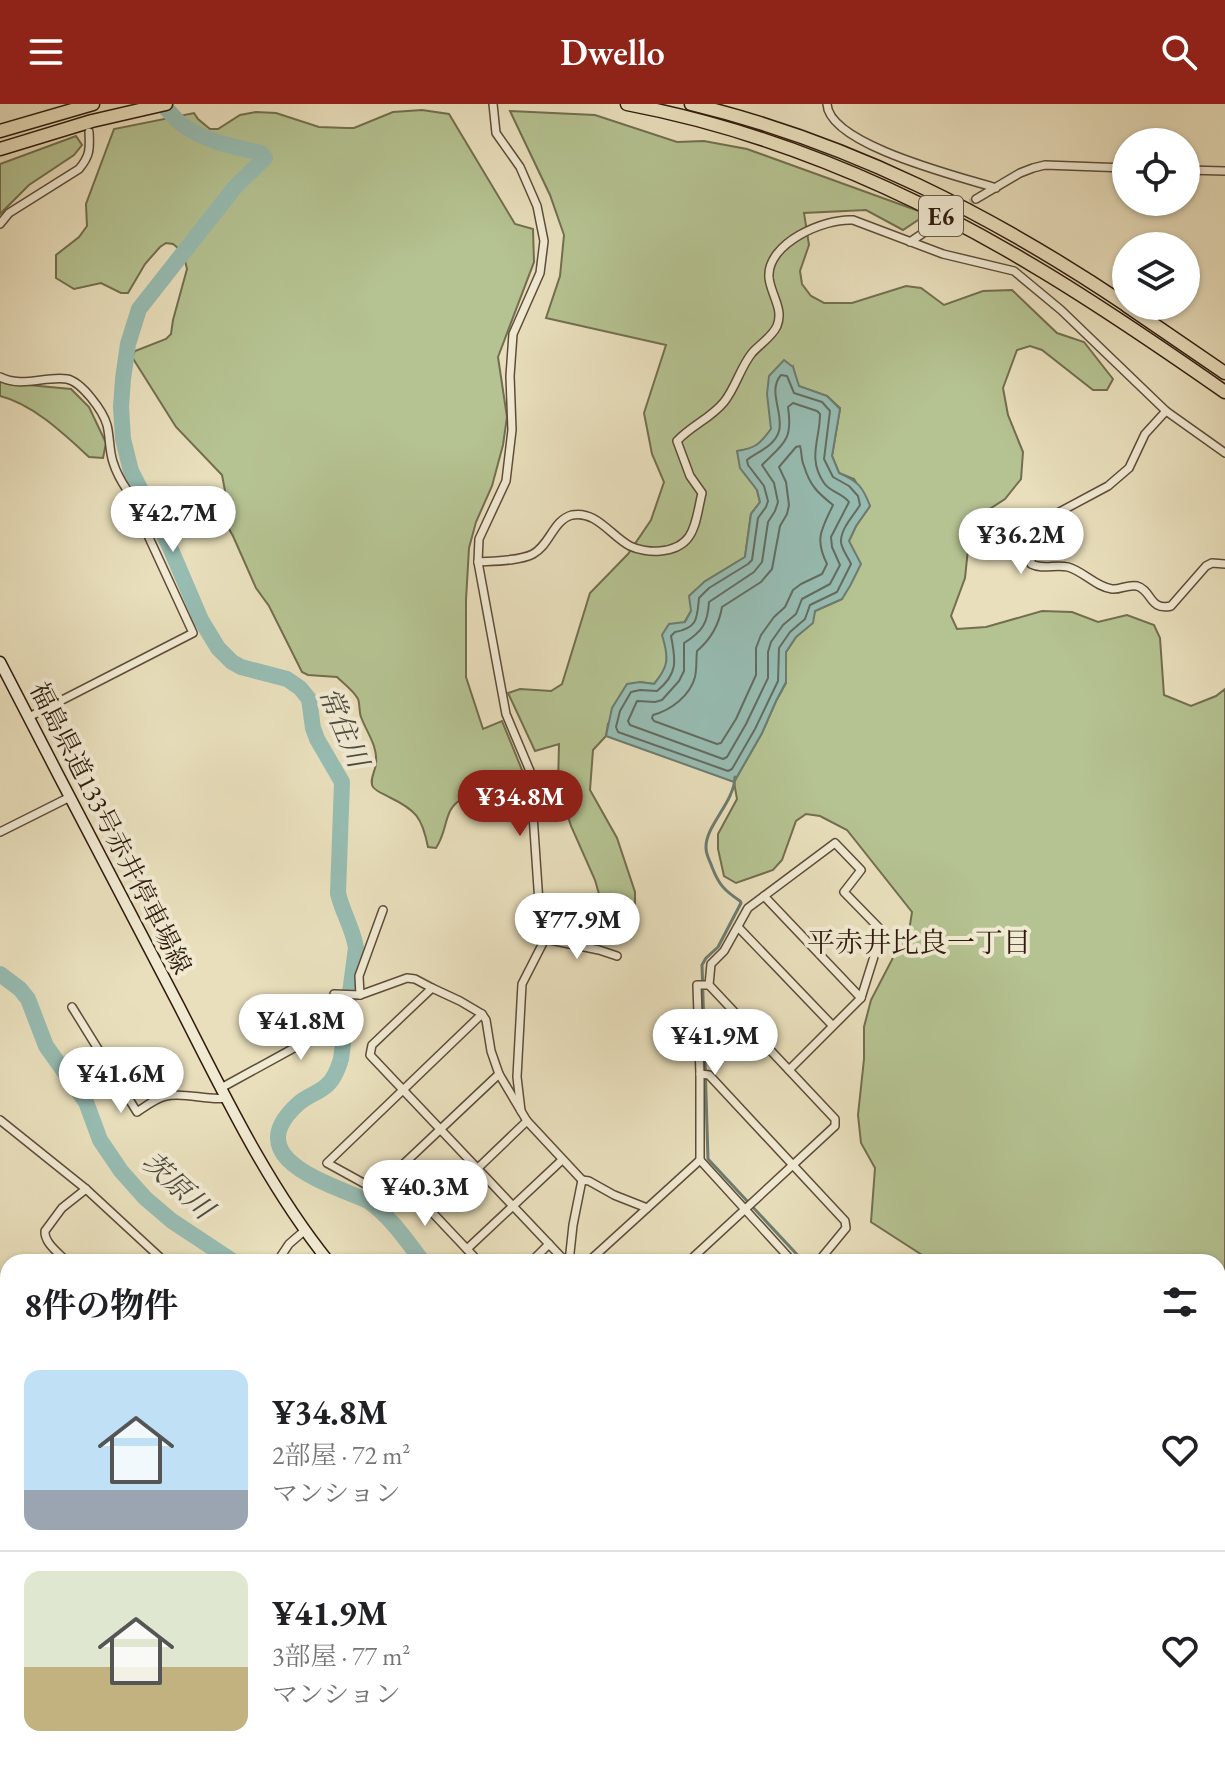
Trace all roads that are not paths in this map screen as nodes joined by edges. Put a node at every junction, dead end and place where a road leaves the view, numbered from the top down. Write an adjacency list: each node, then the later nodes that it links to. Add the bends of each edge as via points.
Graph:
1 (93, 104): 8 (highway)
2 (166, 104): 7 (highway)
3 (493, 104): 25 (street, via 496,133 520,167 537,206 544,241 540,273 513,334 506,481 479,539)
4 (627, 104): 22 (highway, E6, via 756,137 865,178 1031,264)
5 (691, 104): 18 (highway, E6, via 815,141 918,185 1036,248)
6 (827, 104): 13 (street, via 838,124 884,152)
7 (90, 127): 9 (highway); 15 (street, via 90,148 79,169)
8 (0, 131)
9 (0, 149)
10 (1112, 167): 13 (street, via 1045,165)
11 (1200, 170): 12 (street)
12 (1225, 171)
13 (996, 188): 14 (street)
14 (976, 199)
15 (0, 224)
16 (935, 225): 17 (street)
17 (910, 242): 23 (street, via 1014,271); 25 (street, via 843,219 800,234 773,261 769,275 779,309 775,330 750,356 711,417 677,441 702,493 691,538 675,550 631,547 590,516 571,515 532,555)
18 (1112, 296)
19 (1147, 320): 20 (highway, E6)
20 (1225, 373)
21 (0, 377): 28 (street, via 16,383 66,379 85,389 107,423 116,472 193,633)
22 (1225, 392)
23 (1166, 411): 24 (street); 26 (street, via 1145,434 1129,468 1108,486 1052,516 1031,564 1070,567 1115,590 1139,586 1164,608 1206,566)
24 (1225, 453)
25 (478, 562): 34 (street, via 506,714 530,771)
26 (1225, 564)
27 (0, 662): 28 (main road, 福島県道133号赤井停車場線)
28 (29, 717): 29 (main road, 福島県道133号赤井停車場線)
29 (70, 797): 30 (street); 47 (main road, 福島県道133号赤井停車場線)
30 (0, 832)
31 (764, 896): 33 (street, via 748,908); 39 (street); 39 (street, via 835,843 861,870 844,892 882,931)
32 (383, 910): 38 (street)
33 (738, 927): 36 (street, via 711,964); 42 (street)
34 (545, 939): 35 (street); 48 (street, via 522,984 517,1077)
35 (617, 956)
36 (705, 985): 43 (street); 45 (street, via 697,985)
37 (432, 988): 38 (street, via 407,978); 41 (street); 46 (street, via 372,1045 370,1055)
38 (357, 995): 47 (street, via 334,994 334,1026)
39 (861, 998): 42 (street)
40 (72, 1007): 47 (street, via 137,1112 168,1096 217,1099)
41 (482, 1014): 44 (street); 46 (street)
42 (832, 1025): 43 (street)
43 (789, 1070): 54 (street, via 835,1119 835,1126)
44 (499, 1074): 48 (street); 51 (street)
45 (704, 1074): 53 (street); 54 (street)
46 (404, 1090): 51 (street); 56 (street, via 327,1163 376,1190)
47 (224, 1093): 63 (main road, 福島県道133号赤井停車場線)
48 (521, 1111): 50 (street)
49 (0, 1120): 58 (street)
50 (527, 1121): 52 (street); 55 (street)
51 (441, 1129): 55 (street); 56 (street)
52 (562, 1160): 57 (street); 59 (street)
53 (700, 1160): 60 (street); 61 (street)
54 (793, 1165): 60 (street); 77 (street, via 845,1221 846,1228)
55 (478, 1168): 59 (street); 62 (street)
56 (395, 1173): 62 (street)
57 (582, 1180): 61 (street); 73 (street)
58 (86, 1189): 66 (street, via 45,1231); 67 (street)
59 (513, 1206): 64 (street); 65 (street)
60 (748, 1206): 75 (street); 76 (street)
61 (647, 1208): 74 (street)
62 (432, 1212): 65 (street)
63 (304, 1231): 68 (street); 69 (main road, 福島県道133号赤井停車場線)
64 (549, 1244): 71 (street); 72 (street)
65 (467, 1249): 70 (street)
66 (59, 1254)
67 (156, 1254)
68 (282, 1254)
69 (323, 1254)
70 (472, 1254)
71 (539, 1254)
72 (560, 1254)
73 (569, 1254)
74 (597, 1254)
75 (697, 1254)
76 (787, 1254)
77 (825, 1254)

